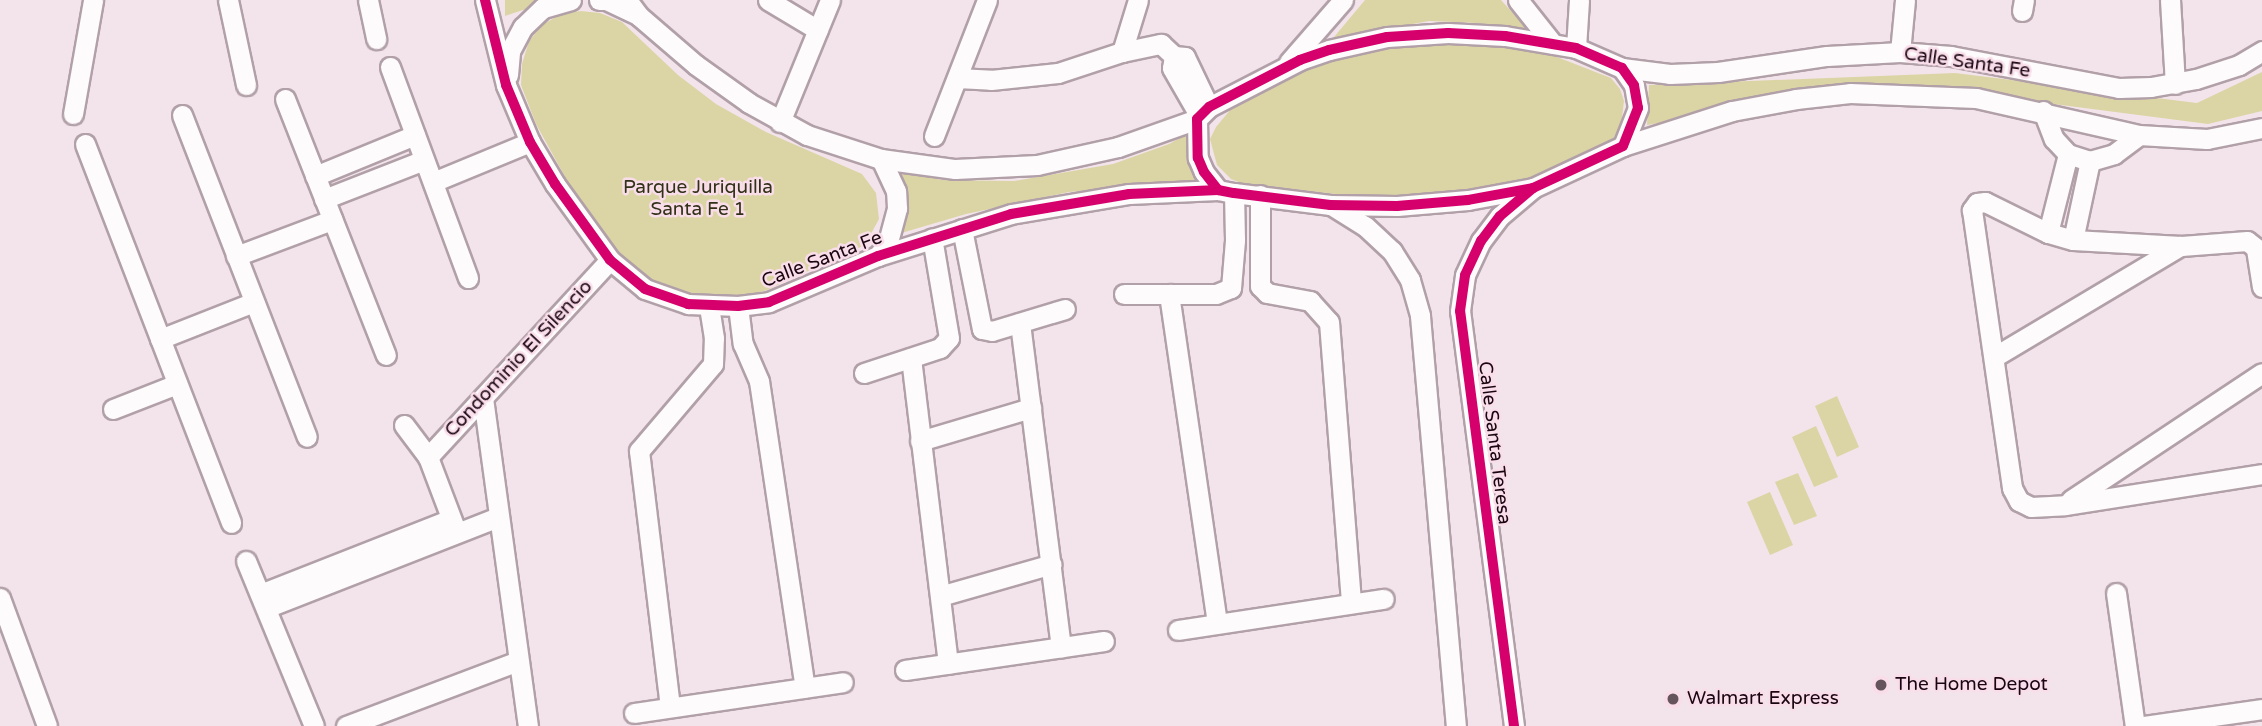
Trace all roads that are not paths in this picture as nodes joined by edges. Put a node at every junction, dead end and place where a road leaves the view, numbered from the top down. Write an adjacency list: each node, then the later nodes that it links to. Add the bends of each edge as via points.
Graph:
1 (93, 0): 33 (street)
2 (228, 0): 29 (street)
3 (368, 0): 18 (street)
4 (485, 0): 30 (street, Calle Santa Fe)
5 (571, 0): 30 (street, via 543,8 523,27 510,51)
6 (599, 0): 16 (street)
7 (768, 0): 17 (street)
8 (830, 0): 17 (street)
9 (987, 0): 27 (street)
10 (1138, 0): 22 (street)
11 (1343, 0): 26 (street)
12 (1518, 0): 19 (street)
13 (1579, 0): 20 (street)
14 (1905, 0): 23 (street)
15 (2170, 0): 28 (street)
16 (633, 8): 36 (street, via 696,65)
17 (818, 30): 36 (street)
18 (376, 39)
19 (1553, 44): 20 (street, Calle Santa Fe); 26 (street, Calle Santa Fe, via 1448,33 1387,37 1329,50)
20 (1576, 48): 25 (street, Calle Santa Fe)
21 (2262, 51): 28 (street, Calle Santa Fe, via 2239,65)
22 (1122, 52): 27 (street, via 1058,73 991,80); 34 (street, via 1161,44 1174,56 1185,57)
23 (1900, 52): 25 (street, Calle Santa Fe, via 1827,56 1718,72 1670,74); 28 (street, Calle Santa Fe, via 1951,56 2119,88)
24 (390, 67): 38 (street)
25 (1622, 68): 43 (street, via 1634,85 1638,108)
26 (1282, 70): 34 (street, Calle Santa Fe)
27 (957, 78): 40 (street)
28 (2175, 84)
29 (246, 85)
30 (506, 85): 41 (street, Calle Santa Fe)
31 (285, 99): 48 (street)
32 (2043, 111): 39 (street, Calle Santa Fe); 43 (street, Calle Santa Fe, via 1976,98 1850,93 1732,111); 44 (street, via 2054,139)
33 (74, 114)
34 (1202, 114): 45 (street, via 1118,147 1037,165 955,169); 51 (street, via 1198,158)
35 (182, 116): 61 (street)
36 (780, 122): 45 (street)
37 (2262, 128): 39 (street, Calle Santa Fe, via 2207,139)
38 (415, 135): 46 (street); 48 (street)
39 (2139, 135): 47 (street, via 2114,154)
40 (934, 136)
41 (530, 142): 49 (street); 63 (street, Calle Santa Fe)
42 (85, 144): 73 (street)
43 (1623, 145): 50 (street, Calle Santa Fe)
44 (2068, 154): 47 (street); 57 (street)
45 (881, 159): 62 (street, Calle Santa Fe, via 893,182 897,208 888,242)
46 (424, 160): 49 (street); 53 (street)
47 (2090, 161): 59 (street)
48 (315, 176): 53 (street)
49 (433, 182): 64 (street)
50 (1533, 188): 54 (street, via 1397,206); 117 (street, Calle Santa Teresa, via 1500,216 1481,241 1465,275 1460,311)
51 (1226, 191): 52 (street, Calle Santa Fe); 56 (street, Calle Santa Fe, via 1083,200); 67 (street, via 1236,240 1231,288 1216,294)
52 (1260, 195): 54 (street, Calle Santa Fe); 99 (street, via 1260,286 1268,293 1310,301 1329,322)
53 (324, 199): 55 (street)
54 (1330, 205): 116 (street, via 1366,226 1392,251 1410,280 1420,316)
55 (332, 220): 61 (street); 74 (street)
56 (962, 229): 58 (street, Calle Santa Fe); 72 (street, via 979,326 992,331)
57 (2048, 233): 59 (street); 75 (street, via 1985,202 1972,209)
58 (932, 238): 62 (street, Calle Santa Fe); 76 (street, via 949,338 940,348)
59 (2073, 240): 60 (street)
60 (2181, 246): 65 (street, via 2252,244); 75 (street)
61 (236, 256): 68 (street)
62 (878, 256): 70 (street, Calle Santa Fe, via 769,302)
63 (610, 260): 69 (street, Calle Santa Fe, via 645,289); 80 (street, Condominio El Silencio)
64 (468, 278)
65 (2262, 287)
66 (1124, 294): 67 (street)
67 (1169, 294): 100 (street)
68 (254, 302): 73 (street); 84 (street)
69 (709, 306): 70 (street, Calle Santa Fe); 109 (street, via 713,364 639,451)
70 (738, 306): 108 (street, via 743,344 759,381)
71 (1065, 309): 72 (street)
72 (1020, 323): 81 (street)
73 (160, 340): 79 (street)
74 (386, 355)
75 (1994, 357): 88 (street, via 2015,495 2031,507)
76 (911, 358): 77 (street); 85 (street)
77 (864, 373)
78 (2262, 373): 88 (street)
79 (177, 384): 82 (street); 90 (street)
80 (483, 398): 86 (street, Condominio El Silencio); 89 (street)
81 (1031, 408): 85 (street); 93 (street)
82 (113, 409)
83 (404, 425): 86 (street)
84 (307, 437)
85 (920, 441): 95 (street)
86 (428, 457): 91 (street)
87 (2262, 474): 88 (street)
88 (2064, 505)
89 (498, 517): 91 (street); 104 (street)
90 (231, 523)
91 (454, 526): 98 (street)
92 (246, 561): 98 (street)
93 (1052, 564): 95 (street); 103 (street)
94 (2116, 593): 118 (street)
95 (940, 596): 105 (street)
96 (0, 598): 112 (street)
97 (1384, 599): 99 (street)
98 (263, 601): 113 (street)
99 (1351, 603): 100 (street)
100 (1217, 624): 101 (street)
101 (1178, 630)
102 (1104, 640): 103 (street)
103 (1061, 647): 105 (street)
104 (518, 661): 114 (street); 115 (street)
105 (948, 664): 106 (street)
106 (905, 670)
107 (843, 682): 108 (street)
108 (805, 688): 109 (street)
109 (670, 707): 111 (street)
110 (2262, 709): 119 (street)
111 (634, 713)
112 (47, 726)
113 (314, 726)
114 (346, 726)
115 (528, 726)
116 (1456, 726)
117 (1514, 726)
118 (2135, 726)
119 (2143, 726)

